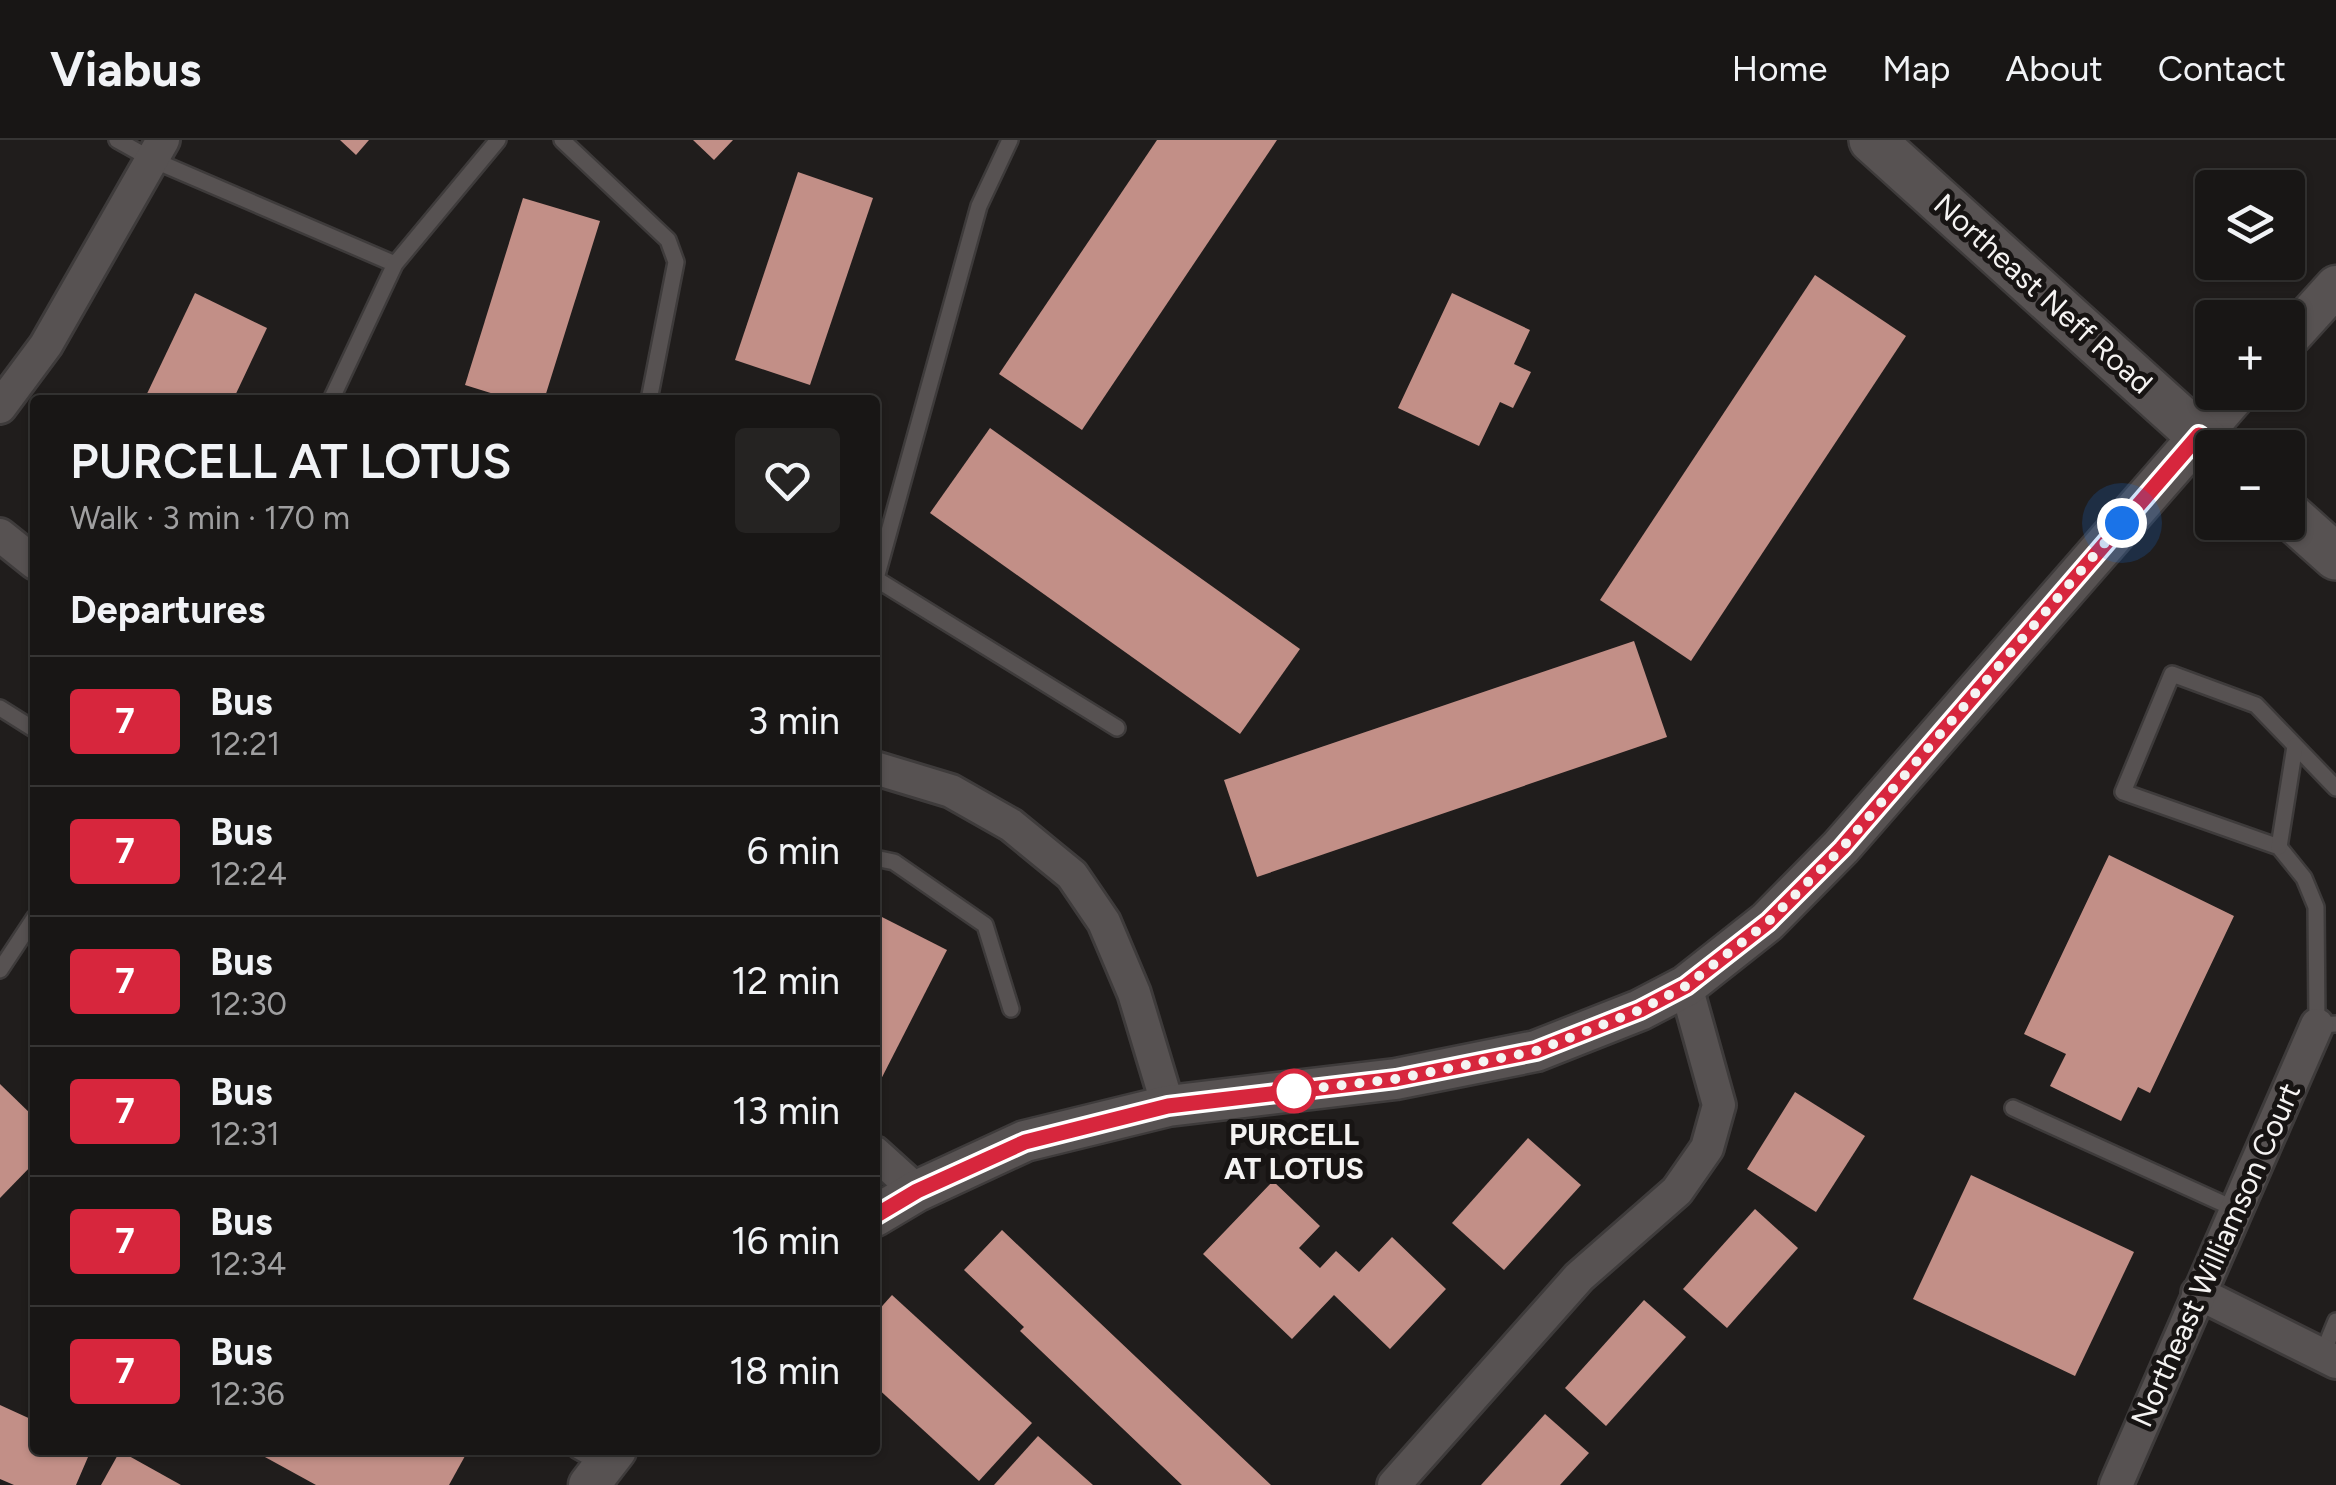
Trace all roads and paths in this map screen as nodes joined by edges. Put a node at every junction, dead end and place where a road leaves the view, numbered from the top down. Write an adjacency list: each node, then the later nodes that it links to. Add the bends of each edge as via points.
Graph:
1 (117, 140): 6 (lane)
2 (498, 140): 7 (lane)
3 (562, 140): 11 (lane, via 668,240 676,262)
4 (1010, 140): 19 (lane, via 980,206)
5 (1872, 140): 13 (main road, Northeast Neff Road)
6 (157, 150): 7 (lane); 12 (street, via 46,346)
7 (395, 264): 10 (lane)
8 (2336, 286): 9 (street)
9 (2305, 320)
10 (333, 395)
11 (650, 395)
12 (0, 408)
13 (2195, 431)
14 (2195, 453): 31 (street, via 1842,848 1768,922)
15 (2305, 529): 17 (main road)
16 (0, 534): 18 (street)
17 (2336, 557)
18 (30, 559)
19 (880, 567)
20 (880, 583): 23 (lane)
21 (0, 708): 22 (lane)
22 (30, 727)
23 (1117, 728)
24 (2295, 746): 26 (lane); 27 (lane); 27 (lane, via 2256,705 2172,674 2123,792)
25 (880, 770): 34 (street, via 951,791 1010,824 1072,876 1104,922 1134,993)
26 (2336, 788)
27 (2279, 847): 33 (lane, via 2304,878 2316,907)
28 (880, 859): 32 (lane, via 985,925)
29 (30, 925): 30 (lane)
30 (0, 970)
31 (1686, 986): 34 (street, via 1536,1051 1396,1079); 43 (street, via 1719,1104 1707,1148 1677,1192 1579,1277)
32 (1011, 1009)
33 (2327, 1024): 38 (street, Northeast Williamson Court)
34 (1168, 1106): 37 (street, via 1025,1142)
35 (2013, 1108): 38 (lane)
36 (880, 1158): 37 (street)
37 (917, 1191): 39 (street)
38 (2235, 1210): 40 (street, Northeast Williamson Court)
39 (880, 1213)
40 (2198, 1292): 42 (street); 44 (street, Northeast Williamson Court)
41 (2336, 1320): 42 (lane)
42 (2329, 1358)
43 (1394, 1485)
44 (2116, 1485)

